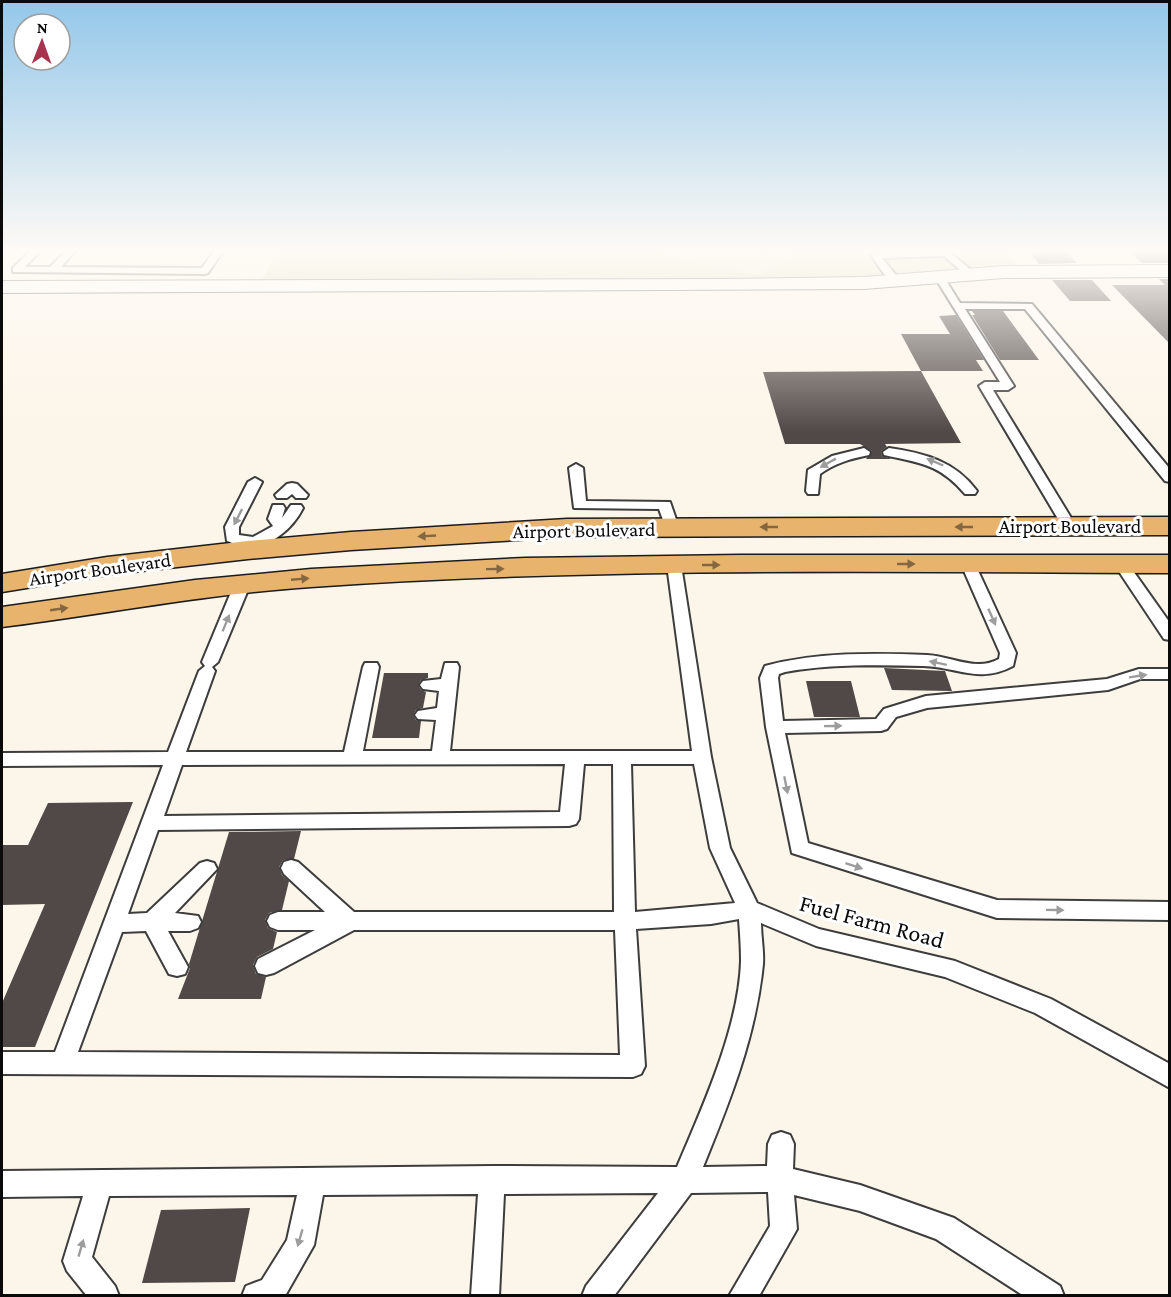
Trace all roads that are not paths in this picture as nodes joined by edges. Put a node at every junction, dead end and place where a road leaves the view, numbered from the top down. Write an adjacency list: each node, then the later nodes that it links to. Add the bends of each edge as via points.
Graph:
1 (961, 311): 11 (lane, via 1008,386 985,386)
2 (1032, 311): 6 (lane)
3 (864, 452): 8 (lane, one-way to 8, via 827,461 813,473)
4 (889, 452): 9 (lane, one-way to 4, via 947,467 929,459)
5 (576, 468): 13 (lane, via 579,505 665,505)
6 (1170, 478)
7 (255, 482): 14 (lane, one-way to 14, via 232,527 232,538)
8 (813, 491)
9 (970, 491)
10 (1170, 525): 11 (main road, Airport Boulevard)
11 (1069, 526): 13 (main road, Airport Boulevard, one-way to 13)
12 (281, 527): 12 (lane, via 292,519 298,502 292,487 280,502 275,519); 14 (lane)
13 (672, 528): 14 (main road, Airport Boulevard, one-way to 14, via 567,528); 18 (main road)
14 (248, 546): 19 (main road, Airport Boulevard); 20 (main road)
15 (968, 564): 16 (main road, Airport Boulevard); 18 (main road, Airport Boulevard, one-way to 15); 28 (lane, one-way to 28, via 1008,653 1007,662 996,669 966,670 932,661 787,665 771,670 769,678)
16 (1122, 564): 17 (main road, Airport Boulevard); 22 (lane)
17 (1170, 564)
18 (674, 565): 20 (main road, Airport Boulevard, one-way to 18, via 479,569); 32 (lane)
19 (2, 583)
20 (242, 585): 21 (main road, Airport Boulevard, one-way to 20); 35 (lane, one-way to 20)
21 (2, 618)
22 (1170, 635)
23 (371, 667): 33 (lane, via 373,685)
24 (1170, 674): 28 (lane, one-way to 24, via 881,725 890,713 926,702 1108,684 1139,674)
25 (429, 685): 26 (lane, via 450,676)
26 (445, 714): 27 (lane); 30 (lane)
27 (424, 715)
28 (775, 727): 40 (lane, one-way to 40, via 799,848 997,909)
29 (621, 756): 31 (lane); 32 (lane); 42 (lane)
30 (440, 757): 31 (lane); 33 (lane)
31 (575, 757): 36 (lane, via 569,819)
32 (702, 757): 39 (lane, via 720,848)
33 (352, 758): 35 (lane)
34 (2, 759): 35 (lane)
35 (175, 759): 36 (lane)
36 (151, 823): 46 (lane)
37 (291, 868): 45 (lane)
38 (207, 869): 43 (lane)
39 (748, 909): 42 (lane); 51 (lane, Fuel Farm Road, via 816,937 947,968 1043,1006); 54 (lane, via 752,962 743,1022 722,1091)
40 (1170, 910)
41 (278, 921): 45 (lane)
42 (625, 921): 45 (lane); 49 (lane, via 633,1066)
43 (152, 922): 44 (lane); 46 (lane); 48 (lane)
44 (190, 922)
45 (350, 922): 47 (lane)
46 (114, 923): 49 (lane)
47 (266, 966)
48 (177, 967)
49 (63, 1062): 50 (lane)
50 (2, 1063)
51 (1170, 1077)
52 (781, 1144): 55 (lane)
53 (492, 1179): 54 (lane); 56 (lane); 61 (lane)
54 (685, 1179): 55 (lane); 62 (lane)
55 (780, 1179): 63 (lane, via 784,1229); 64 (lane, via 860,1198 944,1228)
56 (313, 1181): 58 (lane); 60 (lane, one-way to 60, via 300,1245 272,1290)
57 (2, 1184): 58 (lane)
58 (99, 1184): 59 (lane, one-way to 58, via 77,1261)
59 (105, 1296)
60 (256, 1296)
61 (485, 1296)
62 (596, 1296)
63 (743, 1296)
64 (1050, 1296)

